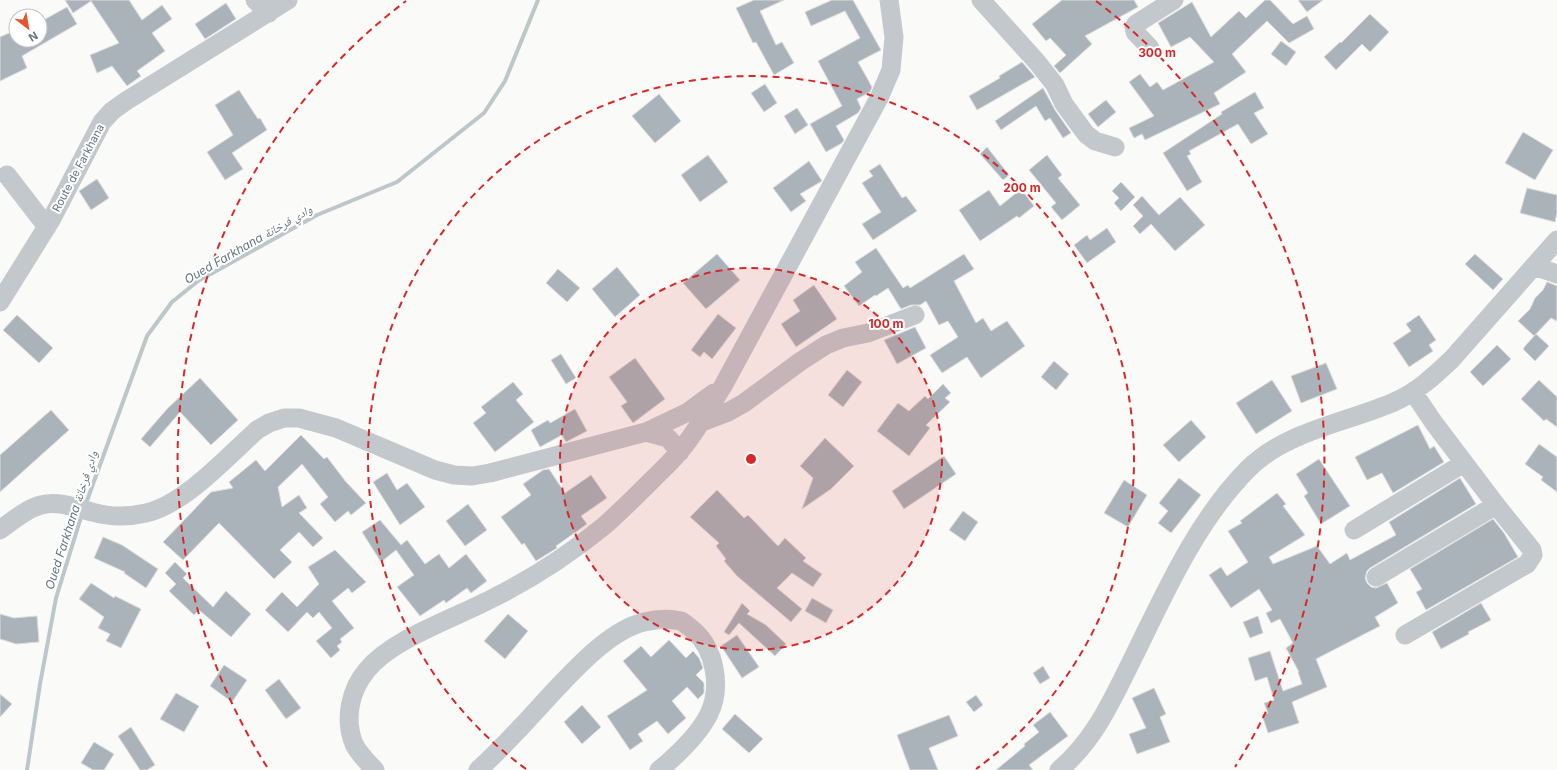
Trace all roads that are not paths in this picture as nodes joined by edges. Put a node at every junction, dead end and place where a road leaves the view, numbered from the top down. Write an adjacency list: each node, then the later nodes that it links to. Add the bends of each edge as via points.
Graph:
1 (255, 0): 6 (street)
2 (288, 0): 6 (street, Route de Farkhana)
3 (888, 0): 16 (street, via 894,37 891,70 879,98)
4 (980, 0): 8 (street, via 1037,62 1086,134 1095,142)
5 (1174, 0): 7 (street, via 1134,27)
6 (269, 12): 10 (street, Route de Farkhana, via 112,111 95,133)
7 (1150, 48)
8 (1116, 146)
9 (7, 175): 10 (street)
10 (47, 227): 14 (street, Route de Farkhana)
11 (1557, 240): 12 (street)
12 (1534, 266): 13 (street); 17 (street, via 1452,358)
13 (1557, 274)
14 (2, 292)
15 (915, 315): 18 (street, via 868,333 843,338 826,345 744,403)
16 (723, 386): 18 (street); 19 (street, via 688,412)
17 (1413, 392): 21 (street); 30 (street, via 1394,402 1288,441 1267,452 1248,469 1224,495 1174,576 1096,730)
18 (699, 423): 20 (street)
19 (646, 432): 20 (street, via 668,438); 23 (street, via 472,476 435,470 336,428 299,418 284,418 257,430 191,490 160,508 146,513 114,516 54,503 27,511)
20 (680, 452): 27 (street, via 603,527 575,547 495,597 404,642 382,656 367,670 355,689 350,708 350,727 355,744 364,760)
21 (1464, 463): 22 (street); 24 (street)
22 (1496, 505): 25 (street); 26 (street, via 1532,550 1531,560)
23 (0, 530)
24 (1354, 530)
25 (1376, 577)
26 (1405, 634)
27 (375, 770)
28 (478, 770): 29 (street, via 587,658 625,630 644,622 664,619 682,622 705,644 714,664 716,690 709,713 692,738)
29 (659, 770)
30 (1059, 770)

